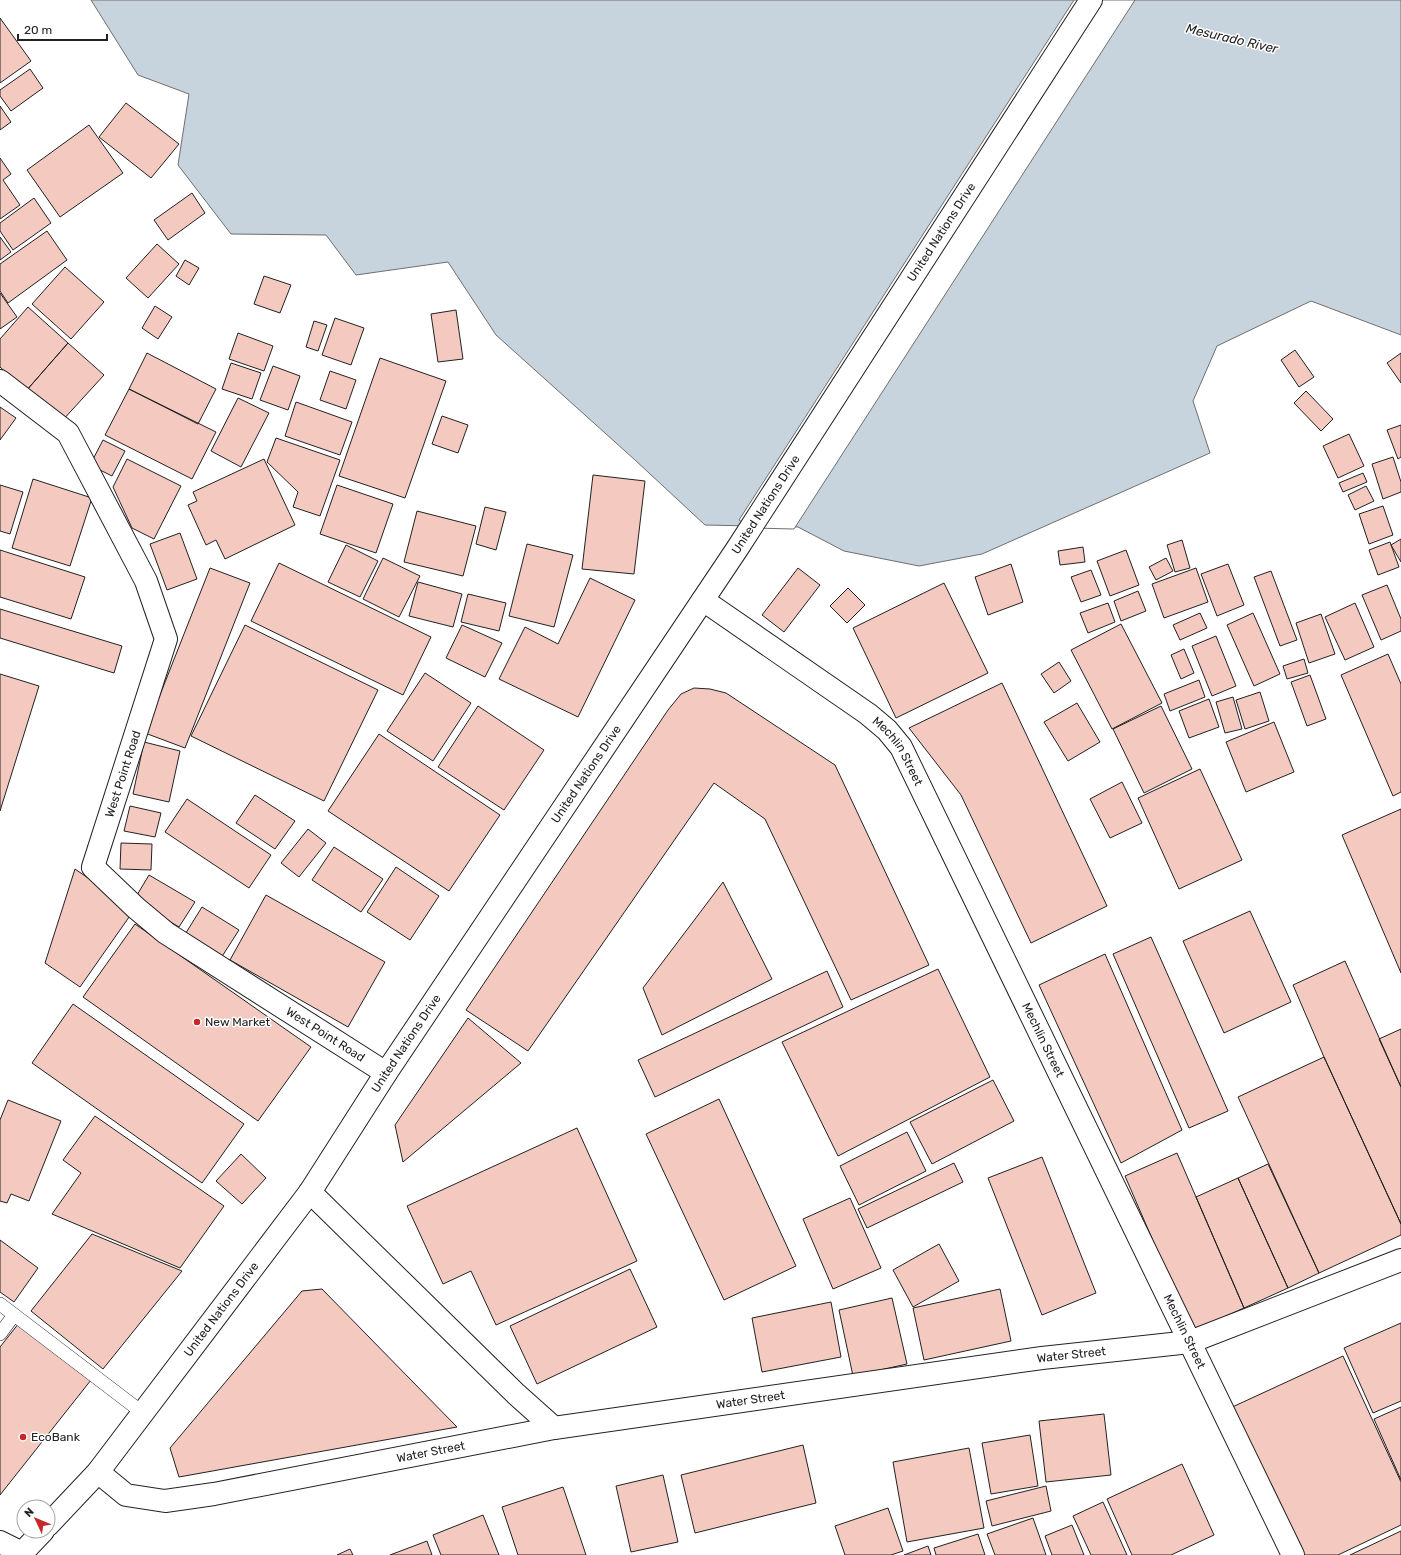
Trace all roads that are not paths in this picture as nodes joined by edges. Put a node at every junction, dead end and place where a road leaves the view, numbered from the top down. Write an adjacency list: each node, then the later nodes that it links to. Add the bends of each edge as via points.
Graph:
1 (1091, 0): 3 (street, United Nations Drive)
2 (0, 381): 4 (street, West Point Road, via 68,433 146,581 166,639 93,867 166,933)
3 (703, 600): 4 (street, United Nations Drive); 10 (street, Mechlin Street, via 868,714 887,730 901,747)
4 (386, 1073): 5 (street, United Nations Drive)
5 (310, 1192): 11 (street, United Nations Drive); 12 (street)
6 (1401, 1260): 10 (street, Water Street)
7 (0, 1304): 8 (lane)
8 (14, 1315): 9 (lane); 11 (lane)
9 (0, 1334)
10 (1190, 1342): 12 (street, Water Street, via 1042,1358); 18 (street, Mechlin Street)
11 (143, 1413): 13 (street, United Nations Drive)
12 (554, 1428): 13 (street, Water Street, via 214,1494 165,1501 126,1495)
13 (98, 1472): 14 (street, United Nations Drive)
14 (56, 1517)
15 (35, 1539): 17 (street)
16 (0, 1542): 17 (street)
17 (21, 1554)
18 (1293, 1555)

